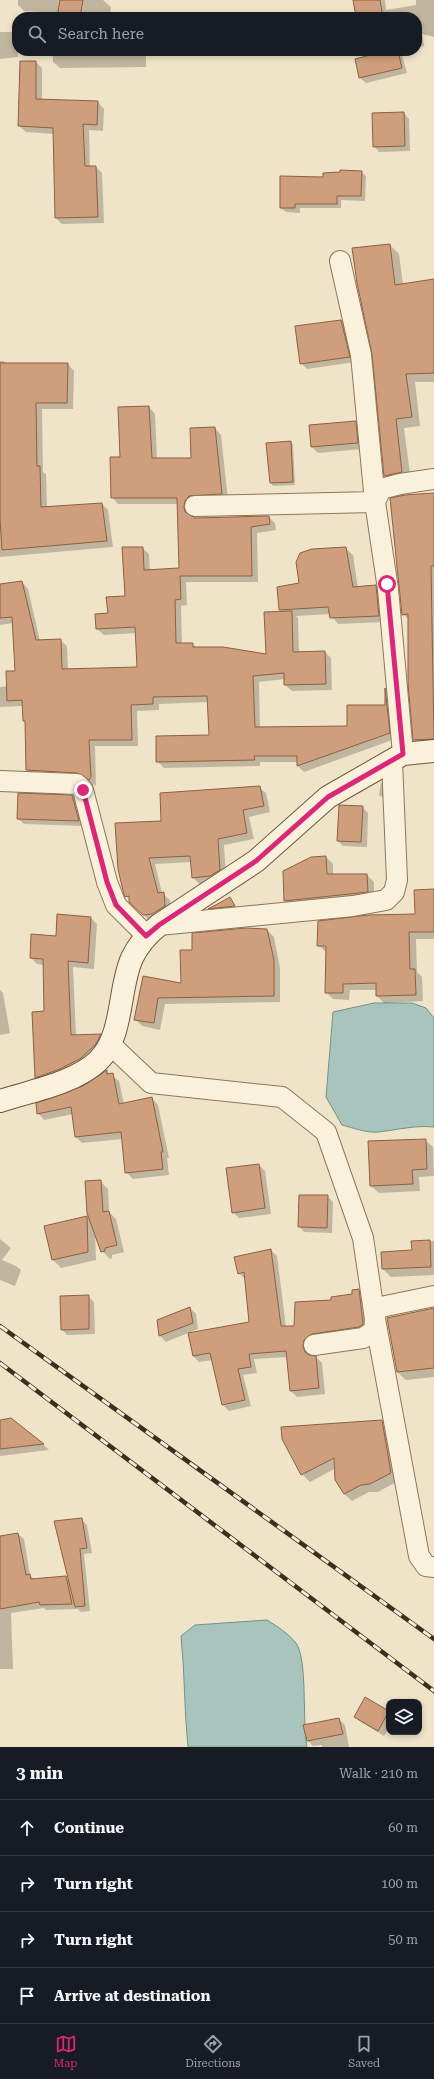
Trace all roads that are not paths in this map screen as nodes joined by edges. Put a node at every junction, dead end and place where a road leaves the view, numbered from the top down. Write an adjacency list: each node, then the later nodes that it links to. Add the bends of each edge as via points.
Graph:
1 (340, 261): 3 (street, via 361,355)
2 (434, 479): 3 (street, via 381,489)
3 (375, 502): 4 (street); 6 (street, via 388,589)
4 (195, 506)
5 (434, 751): 6 (main road)
6 (398, 758): 8 (main road, via 328,797 256,861); 8 (street, via 397,880 394,892 386,900)
7 (0, 781): 8 (street, via 77,784 83,790 107,882 116,905)
8 (153, 930): 9 (main road, via 132,958)
9 (111, 1045): 10 (main road, via 98,1061 74,1077); 12 (street, via 151,1083 282,1097 326,1132 362,1238)
10 (0, 1101)
11 (434, 1296): 12 (street, via 376,1308)
12 (375, 1319): 13 (street, via 374,1332 363,1338); 14 (street, via 419,1556 426,1566)
13 (314, 1344)
14 (434, 1566)

